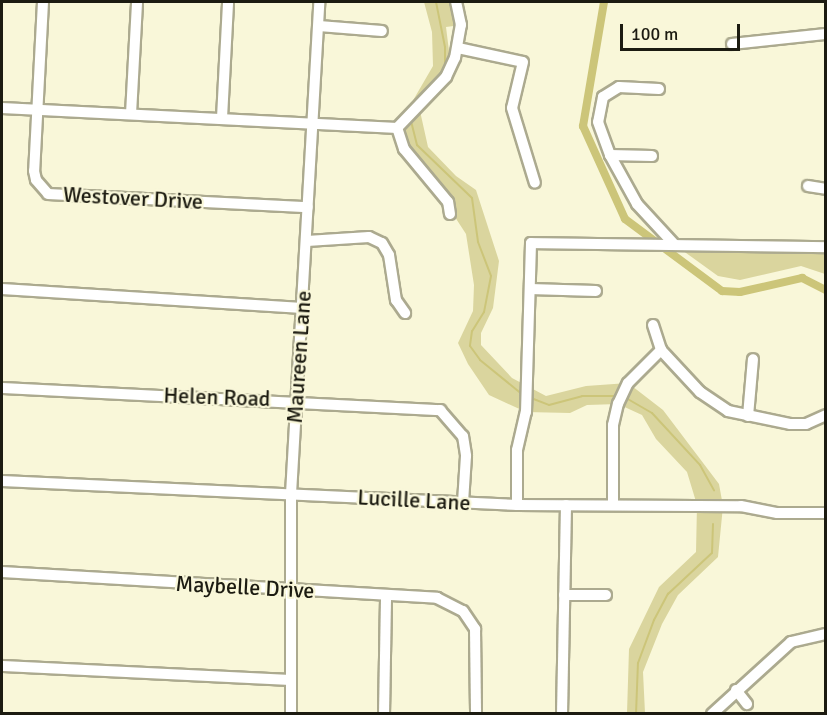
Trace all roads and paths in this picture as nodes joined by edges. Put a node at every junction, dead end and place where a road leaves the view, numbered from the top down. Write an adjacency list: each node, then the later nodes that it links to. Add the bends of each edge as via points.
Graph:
1 (43, 2): 13 (street, Westover Drive)
2 (137, 2): 14 (street)
3 (228, 2): 15 (street)
4 (319, 2): 6 (street, Maureen Lane)
5 (456, 2): 10 (street, via 461,25)
6 (319, 26): 7 (street); 16 (street, Maureen Lane)
7 (382, 31)
8 (825, 34): 9 (street)
9 (732, 44)
10 (458, 48): 17 (street, via 446,77); 20 (street, via 523,62 512,108)
11 (659, 89): 18 (street, via 619,87 603,97 598,122)
12 (2, 108): 13 (street)
13 (37, 111): 14 (street); 23 (street, Westover Drive, via 34,171 48,194)
14 (131, 114): 15 (street)
15 (222, 118): 16 (street)
16 (312, 123): 17 (street); 23 (street, Maureen Lane)
17 (397, 128): 24 (street, via 404,149 448,202)
18 (610, 155): 19 (street); 26 (street, via 644,214)
19 (652, 156)
20 (536, 183)
21 (808, 186): 22 (street)
22 (825, 189)
23 (308, 207): 25 (street, Maureen Lane)
24 (450, 214)
25 (307, 241): 31 (street, Maureen Lane); 32 (street, via 369,237 382,243 389,255 396,300)
26 (672, 245): 27 (street); 29 (street, via 531,243)
27 (825, 247)
28 (2, 289): 31 (street)
29 (530, 289): 30 (street); 43 (street, via 526,412 517,450)
30 (596, 291)
31 (302, 308): 37 (street, Maureen Lane)
32 (405, 313)
33 (653, 325): 34 (street)
34 (661, 350): 39 (street, via 717,405); 45 (street, via 628,383 618,404 613,425)
35 (753, 359): 39 (street)
36 (2, 388): 37 (street, Helen Road)
37 (296, 400): 41 (street, Maureen Lane); 42 (street, Helen Road, via 440,410 463,436)
38 (825, 415): 39 (street, via 806,424)
39 (748, 416)
40 (2, 481): 41 (street, Lucille Lane)
41 (291, 494): 42 (street, Lucille Lane); 48 (street, Maureen Lane)
42 (463, 502): 43 (street, Lucille Lane)
43 (517, 505): 44 (street, Lucille Lane)
44 (566, 505): 45 (street, Lucille Lane); 49 (street)
45 (613, 505): 46 (street, Lucille Lane, via 741,506 777,513)
46 (825, 513)
47 (2, 572): 48 (street, Maybelle Drive)
48 (292, 590): 51 (street, Maybelle Drive); 54 (street, Maureen Lane)
49 (564, 595): 50 (street); 60 (street)
50 (606, 595)
51 (386, 596): 58 (street); 59 (street, Maybelle Drive, via 451,602 470,619 475,629)
52 (825, 634): 55 (street, via 791,642)
53 (2, 666): 54 (street)
54 (291, 680): 57 (street, Maureen Lane)
55 (736, 690): 56 (street); 61 (street)
56 (747, 704)
57 (291, 714)
58 (384, 714)
59 (476, 714)
60 (562, 714)
61 (712, 714)

